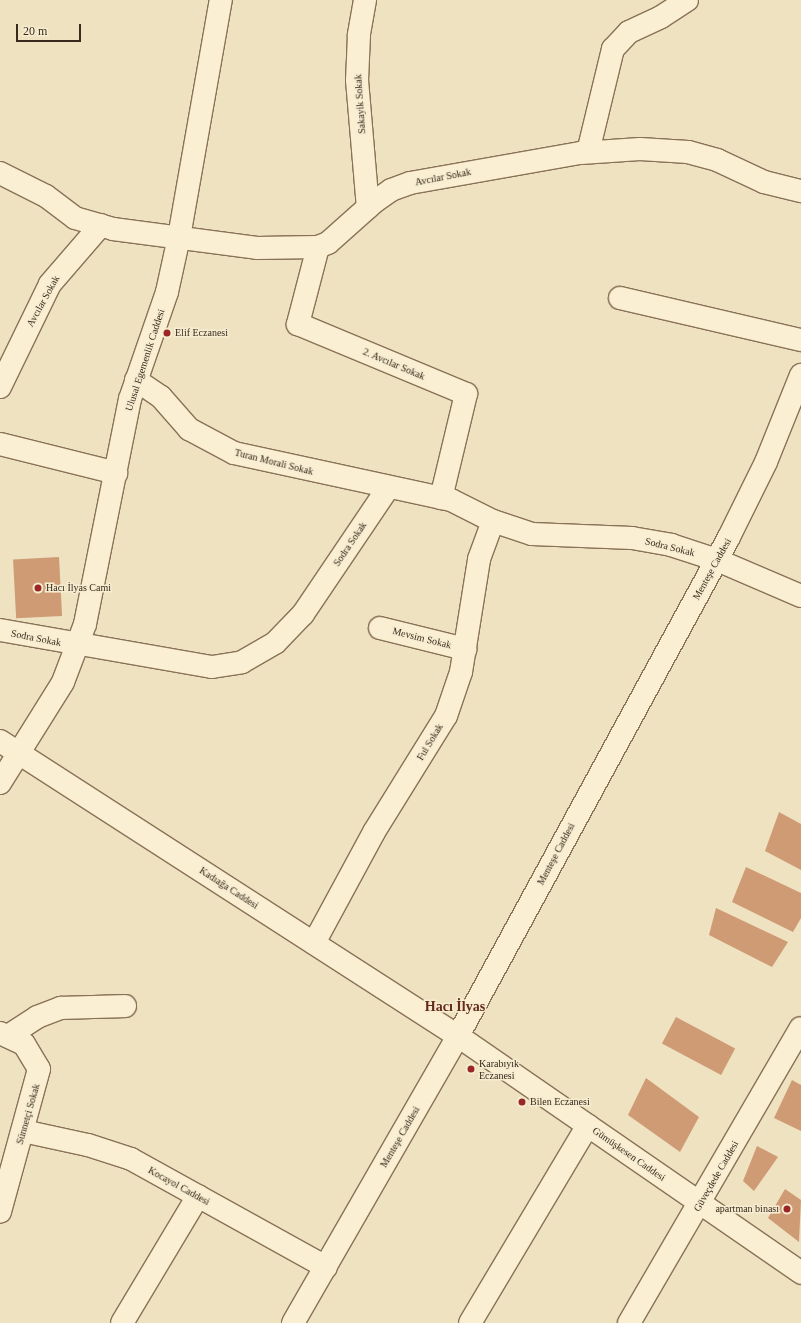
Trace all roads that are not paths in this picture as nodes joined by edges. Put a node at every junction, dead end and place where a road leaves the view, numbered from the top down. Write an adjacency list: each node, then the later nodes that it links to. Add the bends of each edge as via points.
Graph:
1 (221, 0): 9 (street, Ulusal Egemenlik Caddesi)
2 (365, 0): 7 (street, Sakayik Sokak, via 359,35 357,80)
3 (687, 0): 4 (street, via 661,17 629,32 613,49)
4 (588, 152): 6 (street, Avcılar Sokak, via 640,149 688,152 717,160 764,182); 7 (street, Avcılar Sokak, via 410,183 391,190)
5 (0, 173): 8 (street, Avcılar Sokak, via 46,196 75,218)
6 (801, 190)
7 (368, 208): 10 (street, Avcılar Sokak, via 340,235)
8 (101, 224): 9 (street, Avcılar Sokak, via 128,232); 15 (street, Avcılar Sokak, via 50,284)
9 (179, 237): 10 (street, Avcılar Sokak, via 232,247); 14 (street, Ulusal Egemenlik Caddesi, via 167,292)
10 (318, 247): 19 (street, 2. Avcılar Sokak, via 298,324 466,394)
11 (620, 298): 12 (street)
12 (801, 340)
13 (801, 375): 21 (street, Menteşe Caddesi, via 766,462)
14 (136, 380): 17 (street, Ulusal Egemenlik Caddesi); 18 (street, Turan Morali Sokak, via 161,397 189,429 234,454)
15 (0, 387)
16 (0, 444): 17 (street)
17 (116, 473): 25 (street, Ulusal Egemenlik Caddesi, via 100,558)
18 (388, 488): 19 (street, Sodra Sokak); 25 (street, Sodra Sokak, via 303,614 262,652 227,666 212,667)
19 (441, 498): 20 (street, Sodra Sokak, via 460,502)
20 (493, 521): 21 (street, Sodra Sokak, via 538,534 652,541); 26 (street, Ful Sokak, via 476,571)
21 (717, 560): 22 (street, Sodra Sokak); 34 (street, Menteşe Caddesi)
22 (801, 596)
23 (380, 628): 26 (street, Mevsim Sokak)
24 (0, 630): 25 (street, Sodra Sokak)
25 (78, 646): 28 (street, Ulusal Egemenlik Caddesi, via 63,682)
26 (465, 649): 30 (street, Ful Sokak, via 446,716 374,832)
27 (0, 741): 28 (street, Kadıağa Caddesi)
28 (20, 753): 29 (street, Ulusal Egemenlik Caddesi); 30 (street, Kadıağa Caddesi)
29 (0, 783)
30 (314, 943): 34 (street, Kadıağa Caddesi)
31 (125, 1006): 33 (street, via 49,1011)
32 (801, 1028): 38 (street, Güveçdede Caddesi)
33 (4, 1034): 36 (street, Sünnetçi Sokak, via 24,1044 39,1069)
34 (458, 1036): 35 (street, Gümüşkesen Caddesi); 40 (street, Menteşe Caddesi)
35 (588, 1126): 38 (street, Gümüşkesen Caddesi); 44 (street)
36 (22, 1131): 37 (street, Kocayol Caddesi, via 111,1152); 39 (street, Sünnetçi Sokak)
37 (198, 1196): 40 (street, Kocayol Caddesi); 42 (street)
38 (700, 1203): 41 (street, Gümüşkesen Caddesi); 45 (street, Güveçdede Caddesi)
39 (0, 1212)
40 (326, 1267): 43 (street, Menteşe Caddesi)
41 (801, 1272)
42 (122, 1323)
43 (293, 1323)
44 (470, 1323)
45 (629, 1323)

